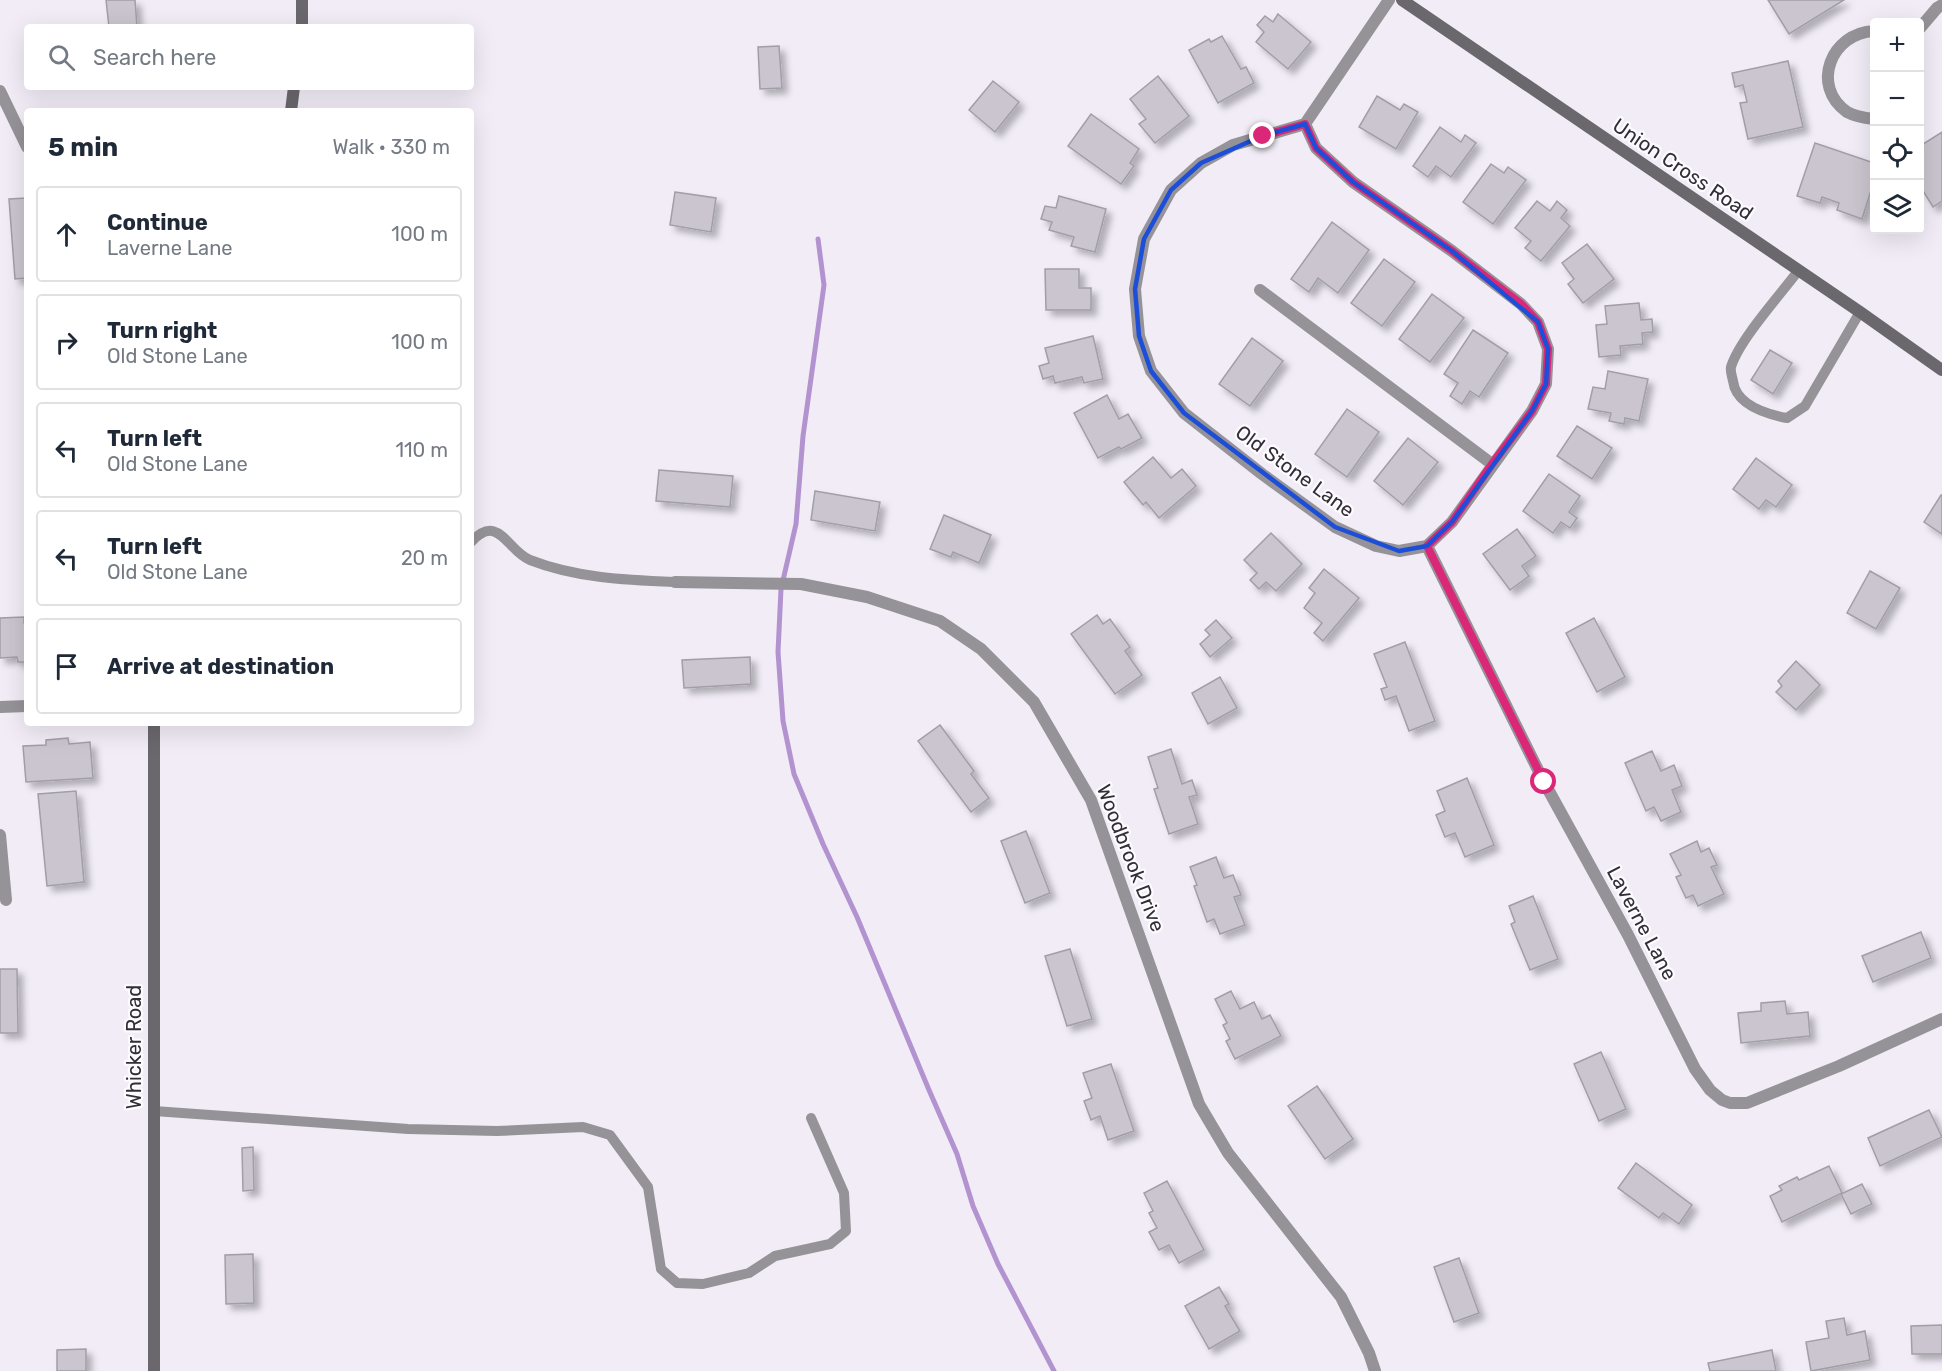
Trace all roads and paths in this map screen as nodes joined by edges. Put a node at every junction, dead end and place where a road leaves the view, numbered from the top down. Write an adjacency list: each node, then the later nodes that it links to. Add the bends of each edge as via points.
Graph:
1 (302, 0): 6 (street)
2 (1389, 0): 12 (street)
3 (1402, 0): 14 (street, Union Cross Road)
4 (1942, 5): 5 (street)
5 (1924, 23)
6 (302, 24)
7 (1870, 32): 11 (street, via 1850,37 1839,47 1828,74 1837,102 1848,112)
8 (294, 90): 10 (street)
9 (0, 91): 13 (street)
10 (291, 108)
11 (1870, 119)
12 (1305, 124): 18 (street, via 1316,148 1353,182 1452,251 1521,304 1538,322 1548,349 1546,384 1532,411); 20 (street, Old Stone Lane, via 1233,145 1201,163 1171,190 1144,239 1135,289 1139,336 1151,371 1184,413 1262,474 1335,526 1376,546 1399,551)
13 (24, 141)
14 (1798, 271): 16 (street, Union Cross Road); 16 (lane, via 1743,344 1731,369 1734,388 1746,402 1767,414 1787,418 1805,406)
15 (1260, 290): 18 (street)
16 (1860, 312): 17 (street, Union Cross Road)
17 (1942, 370)
18 (1492, 464): 20 (street, via 1452,522)
19 (474, 538): 21 (lane, via 488,530 495,531 526,559 564,572)
20 (1427, 546): 27 (street, Laverne Lane, via 1544,782 1695,1069 1710,1090 1730,1103 1747,1103)
21 (675, 582): 31 (street, Woodbrook Drive, via 801,584 867,597 940,621 981,649 1034,702 1091,800 1199,1104 1228,1153 1341,1297)
22 (24, 706): 23 (street)
23 (0, 707)
24 (154, 726): 28 (street, Whicker Road)
25 (0, 835): 26 (street)
26 (6, 900)
27 (1942, 1019)
28 (154, 1111): 29 (lane, via 408,1129 497,1131 583,1127 610,1135 648,1187 661,1269 677,1283 703,1284 749,1273 774,1256 830,1244 846,1231 844,1193); 30 (street, Whicker Road)
29 (811, 1118)
30 (154, 1371)
31 (1375, 1371)

